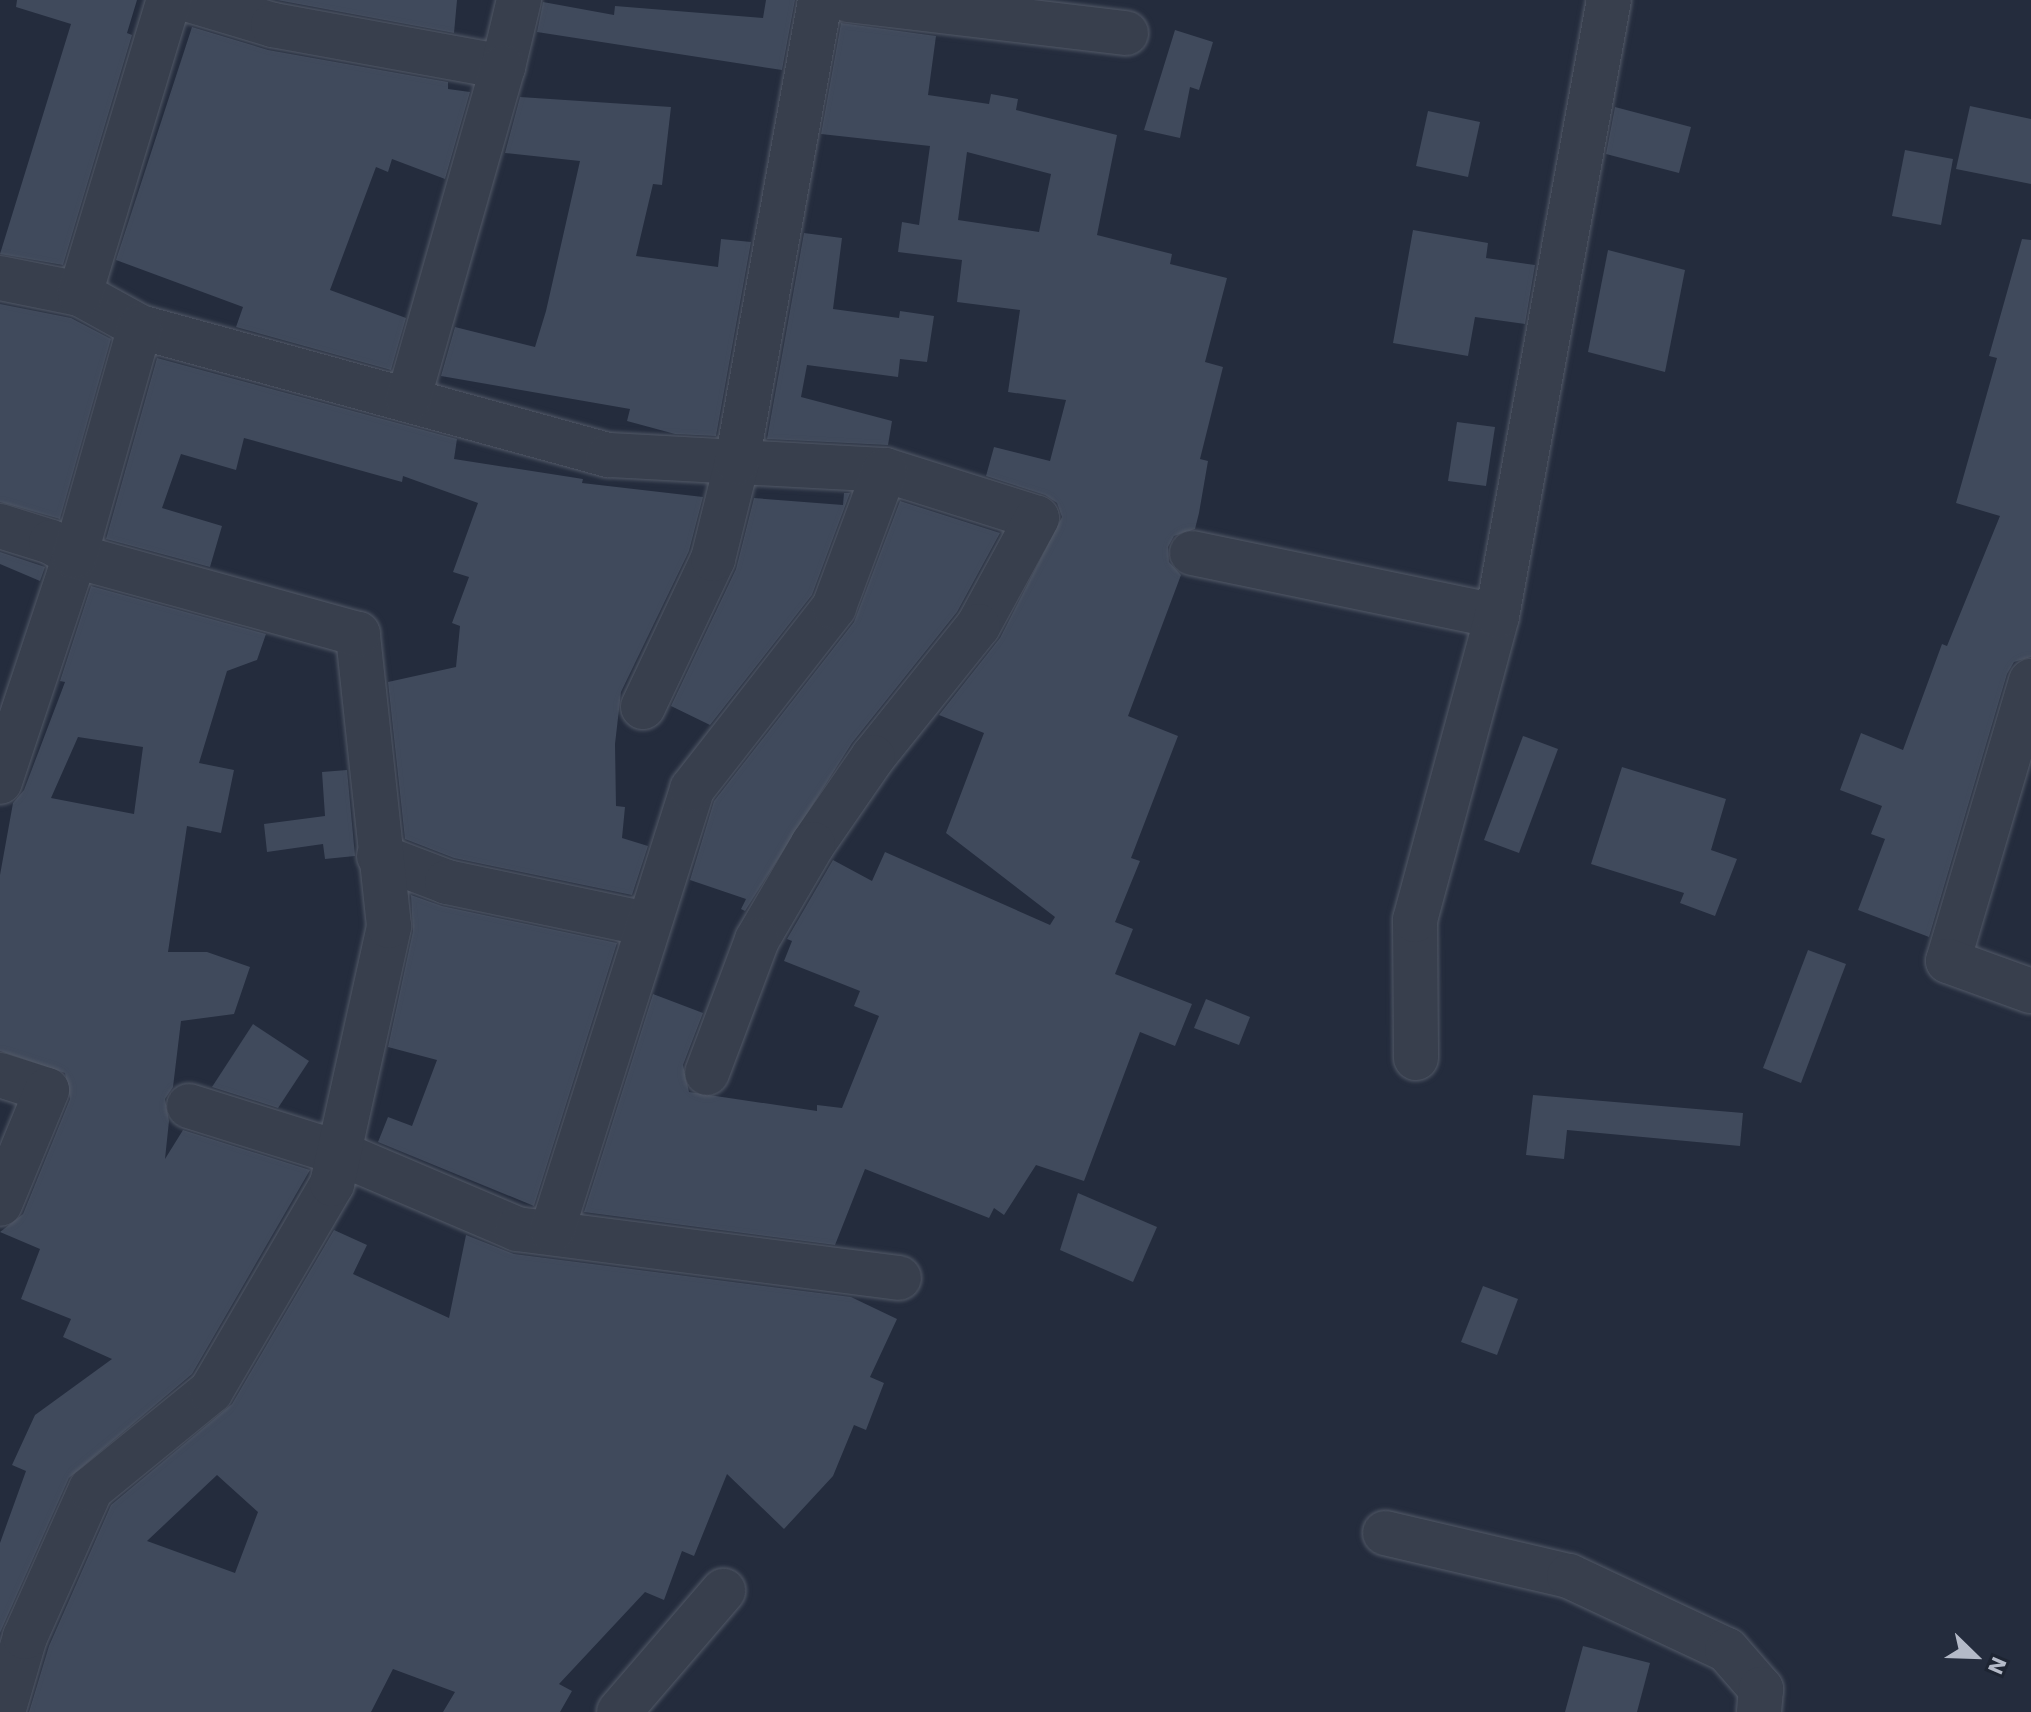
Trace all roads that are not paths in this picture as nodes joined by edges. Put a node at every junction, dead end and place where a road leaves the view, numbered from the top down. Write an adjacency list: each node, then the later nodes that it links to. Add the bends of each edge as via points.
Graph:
1 (169, 0): 12 (street)
2 (189, 0): 8 (street, via 273,25)
3 (519, 0): 10 (street)
4 (820, 0): 15 (street)
5 (848, 0): 7 (street)
6 (1609, 0): 20 (street)
7 (975, 9): 9 (street)
8 (352, 19): 10 (street)
9 (1126, 33)
10 (503, 67): 14 (street)
11 (0, 278): 12 (street)
12 (80, 294): 13 (street)
13 (140, 327): 14 (street); 19 (street)
14 (408, 400): 15 (street, via 609,455)
15 (737, 462): 16 (street); 22 (street, via 713,559)
16 (885, 470): 25 (street, via 834,607 692,789); 28 (street, via 1037,518 978,626 873,757 813,844 757,940)
17 (0, 526): 19 (street, via 51,542)
18 (1192, 553): 20 (street)
19 (75, 556): 23 (street); 24 (street, via 358,634)
20 (1497, 616): 27 (street, via 1415,920)
21 (2031, 681): 26 (street, via 1948,961)
22 (643, 707)
23 (0, 782)
24 (379, 856): 25 (street, via 447,882); 31 (street, via 389,926)
25 (647, 924): 33 (street, via 613,1051)
26 (2031, 991)
27 (1416, 1058)
28 (707, 1073)
29 (0, 1075): 32 (street, via 47,1090)
30 (189, 1106): 31 (street)
31 (339, 1153): 33 (street, via 517,1229); 37 (street, via 332,1184 211,1391 91,1489 25,1637)
32 (0, 1204)
33 (552, 1231): 34 (street)
34 (899, 1278)
35 (1385, 1533): 39 (street, via 1569,1576 1727,1650 1761,1689)
36 (723, 1591): 38 (street)
37 (3, 1712)
38 (619, 1712)
39 (1759, 1712)

